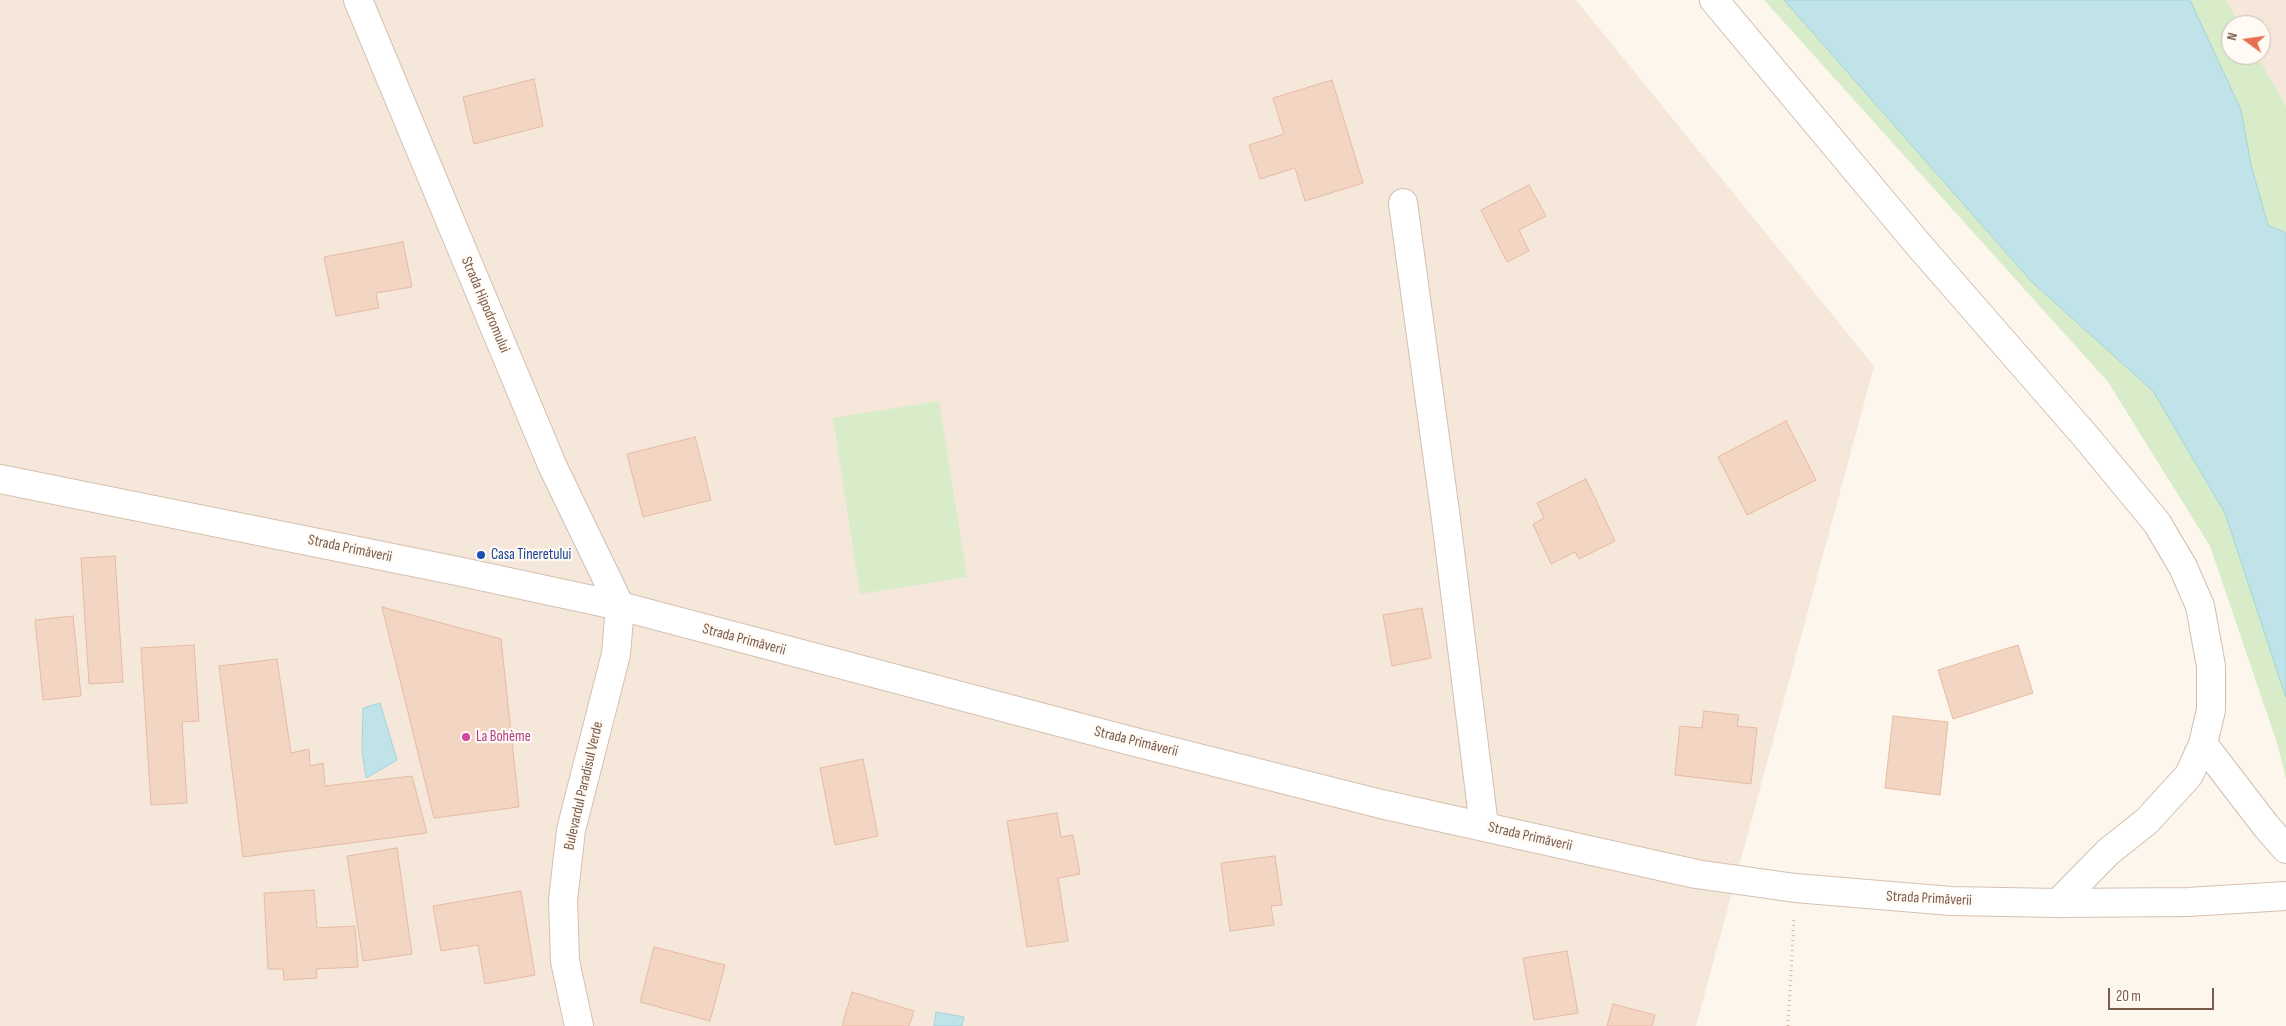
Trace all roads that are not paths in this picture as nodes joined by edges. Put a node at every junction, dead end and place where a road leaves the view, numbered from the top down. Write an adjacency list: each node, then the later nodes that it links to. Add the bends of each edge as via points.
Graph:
1 (358, 0): 5 (street, Strada Hipodromului, via 552,465)
2 (1714, 0): 6 (street, via 2157,523 2183,567 2200,606 2211,666 2211,710)
3 (1403, 203): 7 (street)
4 (0, 479): 5 (street, Strada Primăverii)
5 (620, 606): 7 (street, Strada Primăverii, via 1140,743 1381,804); 11 (street, Bulevardul Paradisul Verde, via 616,654 571,830 563,900 564,961)
6 (2203, 744): 8 (street); 10 (street, via 2188,775 2172,795 2087,872)
7 (1484, 826): 10 (street, Strada Primăverii, via 1696,874 1795,888 1951,901)
8 (2286, 849)
9 (2286, 896): 10 (street, Strada Primăverii, via 2188,902)
10 (2058, 904)
11 (579, 1026)

